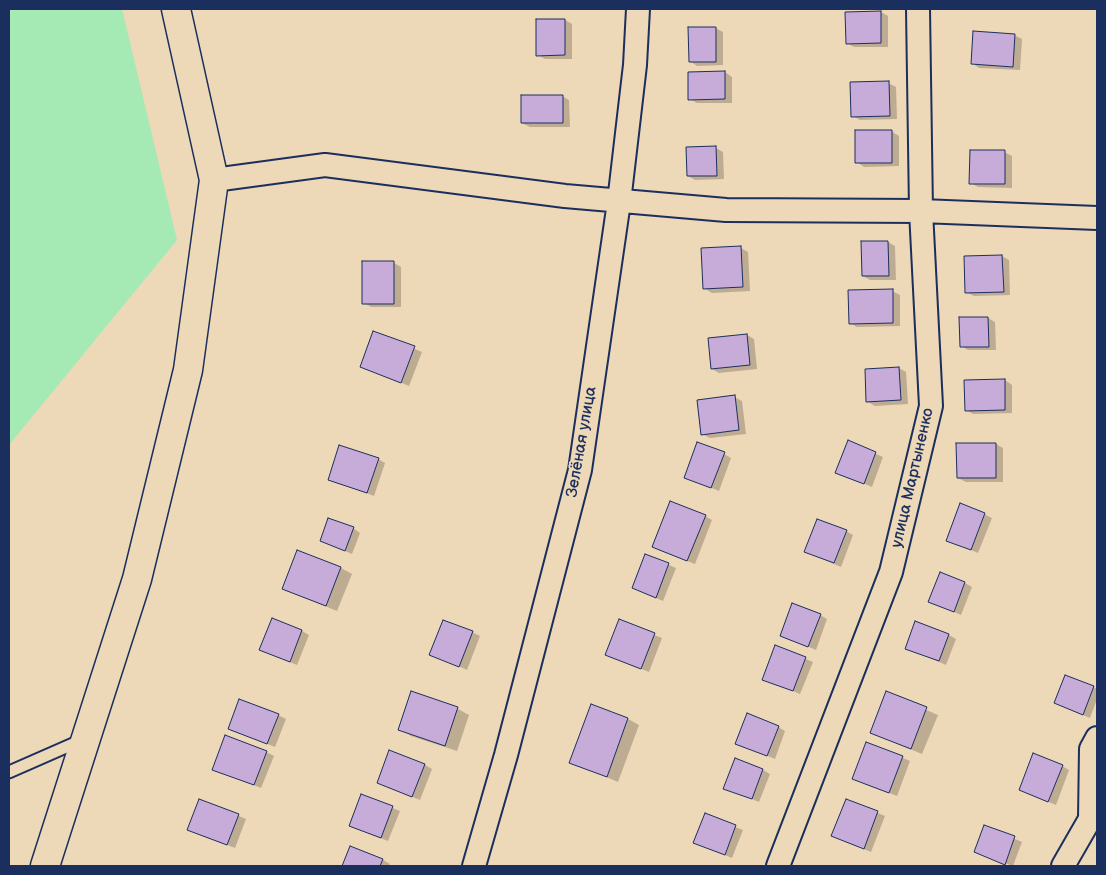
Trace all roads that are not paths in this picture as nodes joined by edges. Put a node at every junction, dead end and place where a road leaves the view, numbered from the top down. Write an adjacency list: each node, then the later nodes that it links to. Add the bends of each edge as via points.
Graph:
1 (176, 9): 4 (main road)
2 (638, 9): 5 (street, Зелёная улица, via 635,65)
3 (918, 9): 6 (street, улица Мартыненко)
4 (214, 180): 5 (street, via 325,165); 8 (main road, via 188,370 137,579)
5 (618, 202): 6 (street, via 726,210); 12 (street, Зелёная улица, via 580,470)
6 (921, 211): 7 (street); 13 (street, улица Мартыненко, via 931,406 891,572)
7 (1097, 218)
8 (86, 738): 10 (lane); 11 (main road)
9 (1097, 738): 14 (street, via 1092,748 1090,819)
10 (9, 772)
11 (45, 866)
12 (474, 866)
13 (778, 866)
14 (1063, 866)

